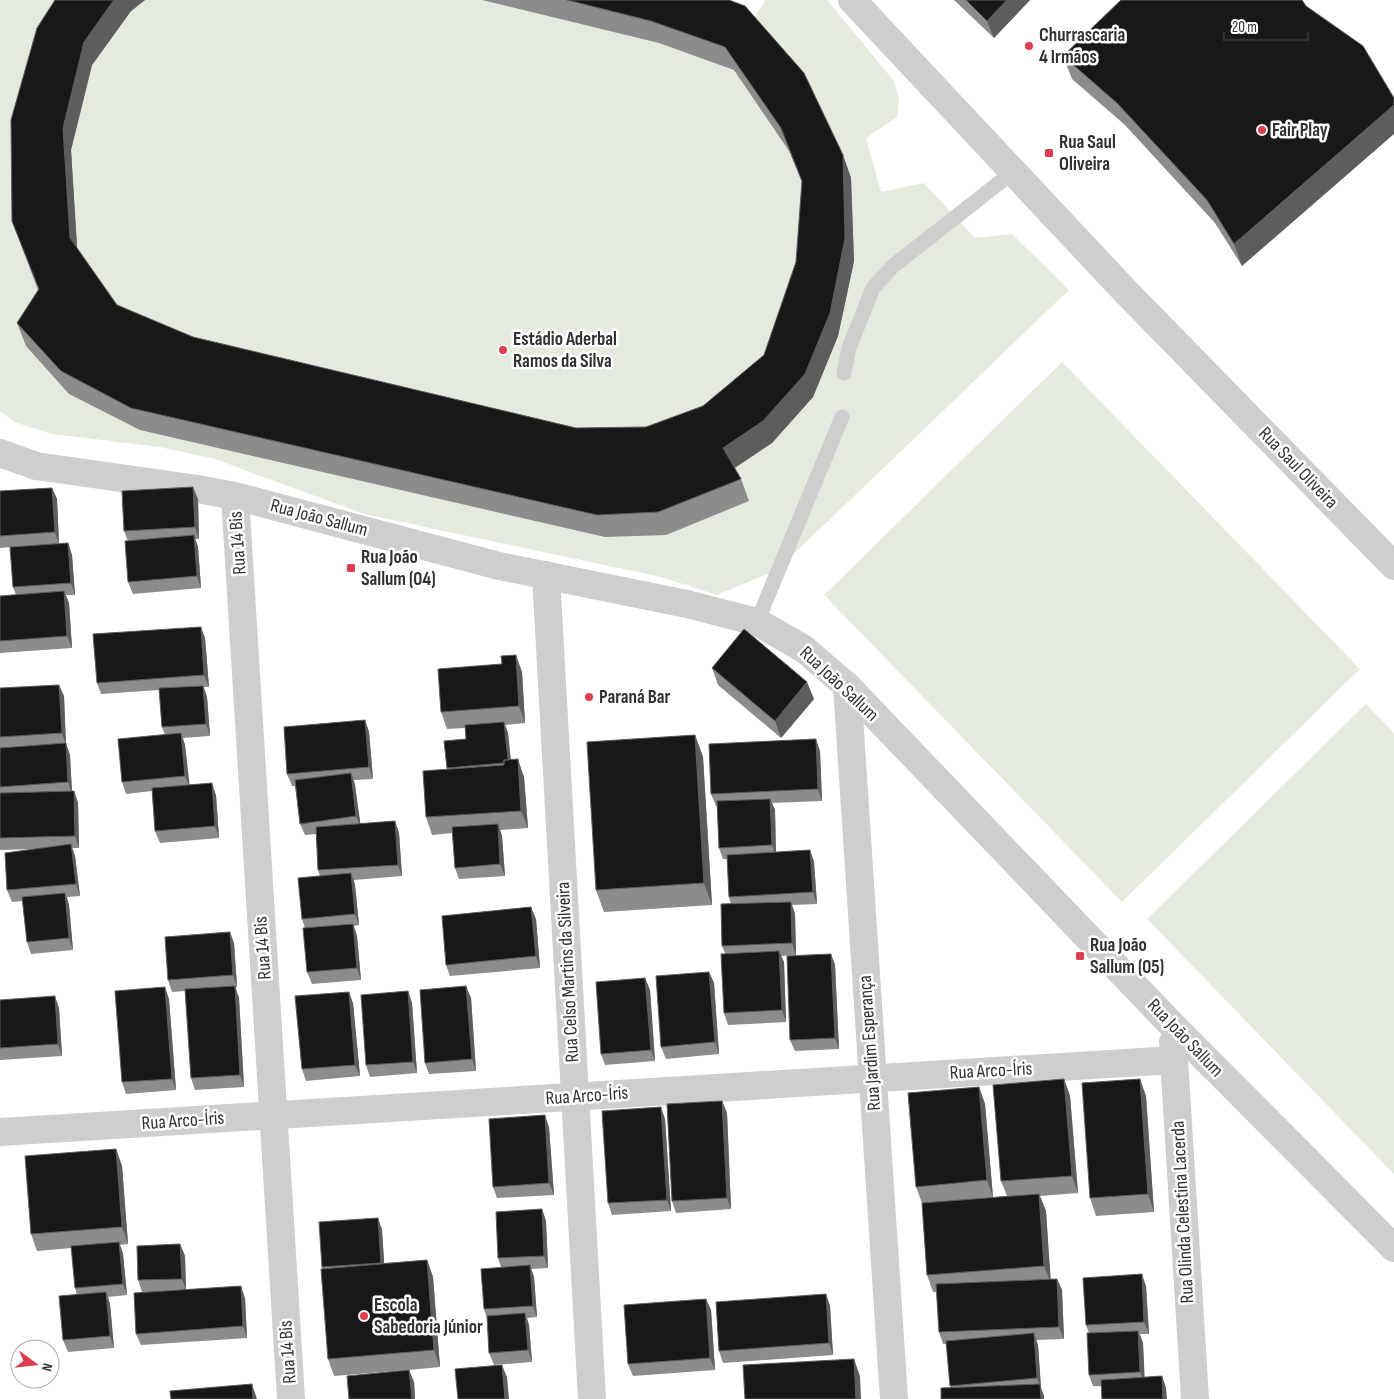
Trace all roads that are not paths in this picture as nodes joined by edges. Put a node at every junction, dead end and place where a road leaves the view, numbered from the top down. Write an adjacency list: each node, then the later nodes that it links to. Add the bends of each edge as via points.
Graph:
1 (852, 0): 2 (street, Rua Saul Oliveira)
2 (1013, 172): 3 (lane, via 893,266 873,288 849,348); 7 (street, Rua Saul Oliveira)
3 (844, 373)
4 (842, 417): 9 (lane)
5 (0, 452): 6 (street, Rua João Sallum, via 36,466)
6 (235, 496): 8 (street, Rua João Sallum, via 499,566); 15 (street, Rua 14 Bis)
7 (1394, 566)
8 (546, 575): 9 (street, Rua João Sallum); 14 (street, Rua Celso Martins da Silveira)
9 (757, 622): 10 (street, Rua João Sallum, via 804,649)
10 (847, 686): 11 (street, Rua João Sallum); 13 (street, Rua Jardim Esperança)
11 (1172, 1025): 12 (street, Rua Olinda Celestina Lacerda); 17 (street, Rua João Sallum)
12 (1174, 1060): 13 (street, Rua Arco-Íris); 21 (street, Rua Olinda Celestina Lacerda)
13 (873, 1078): 14 (street, Rua Arco-Íris); 20 (street, Rua Jardim Esperança)
14 (575, 1096): 15 (street, Rua Arco-Íris); 19 (street, Rua Celso Martins da Silveira)
15 (274, 1115): 16 (street, Rua Arco-Íris); 18 (street, Rua 14 Bis)
16 (0, 1132)
17 (1394, 1248)
18 (291, 1399)
19 (592, 1399)
20 (894, 1399)
21 (1195, 1399)

